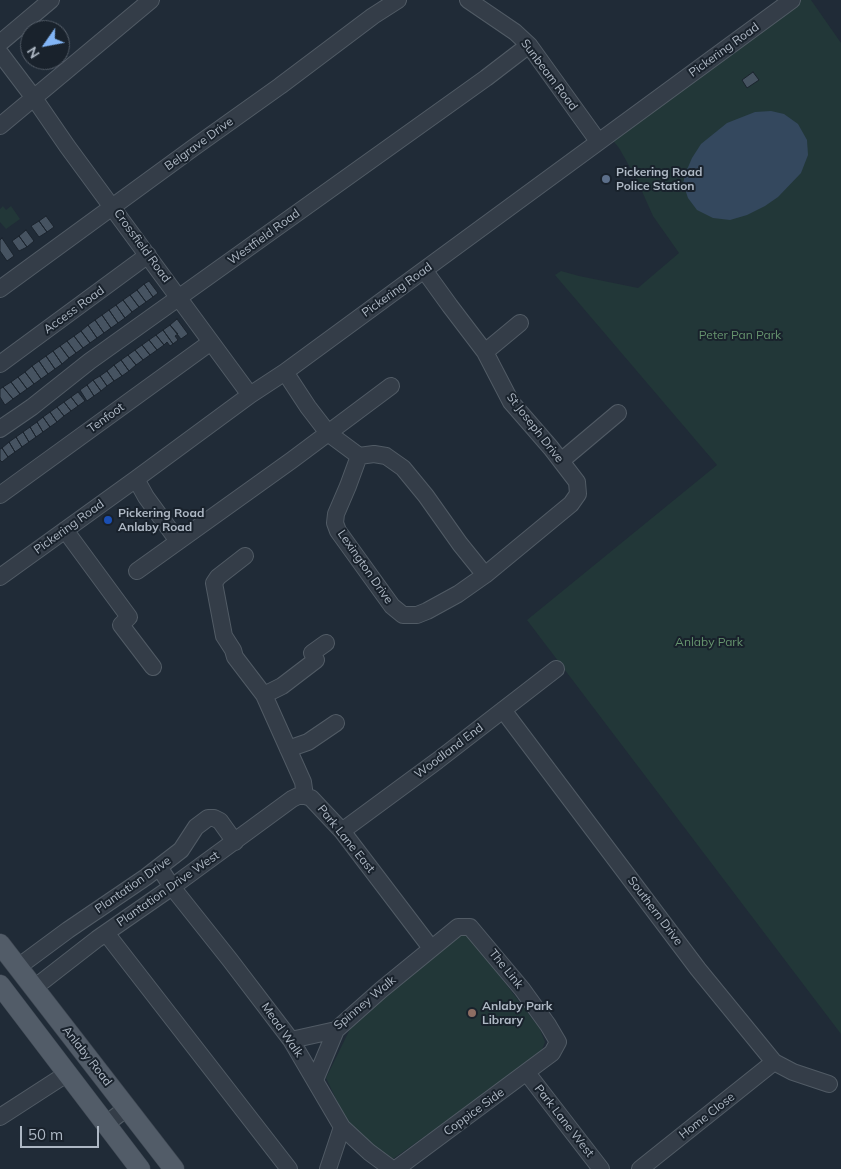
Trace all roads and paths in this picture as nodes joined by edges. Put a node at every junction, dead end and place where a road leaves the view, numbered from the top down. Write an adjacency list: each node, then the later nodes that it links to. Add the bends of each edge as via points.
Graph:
1 (51, 0): 6 (street)
2 (151, 0): 9 (street)
3 (398, 0): 12 (street, Belgrave Drive)
4 (468, 0): 7 (street, Sunbeam Road)
5 (792, 0): 11 (street, Pickering Road)
6 (0, 43)
7 (529, 45): 11 (street, Sunbeam Road); 16 (street, Westfield Road)
8 (0, 53): 9 (street)
9 (34, 98): 10 (street); 12 (street, Crossfield Road)
10 (0, 126)
11 (598, 142): 14 (street, Pickering Road)
12 (112, 207): 13 (street, Crossfield Road); 15 (street, Belgrave Drive)
13 (148, 256): 16 (street, Crossfield Road); 20 (street, Access Road)
14 (424, 270): 19 (street, St Joseph Drive); 21 (street, Pickering Road)
15 (0, 289)
16 (180, 298): 18 (street, Crossfield Road); 25 (street, Westfield Road)
17 (520, 323): 19 (street)
18 (212, 342): 23 (street, Crossfield Road); 30 (street, Tenfoot)
19 (485, 352): 28 (street, St Joseph Drive, via 512,402)
20 (0, 364)
21 (285, 372): 23 (street, Pickering Road); 26 (street)
22 (391, 386): 26 (street)
23 (250, 394): 29 (street, Pickering Road)
24 (618, 413): 28 (street)
25 (0, 429)
26 (328, 433): 27 (street); 32 (street)
27 (359, 456): 36 (street, via 386,456 403,468); 36 (street, Lexington Drive, via 335,523 392,606 403,615 417,615 458,594)
28 (561, 461): 33 (street, St Joseph Drive, via 577,482 578,494 571,504)
29 (136, 479): 31 (street, Pickering Road); 32 (street)
30 (0, 494)
31 (65, 530): 37 (street, Pickering Road); 39 (street, via 129,617 121,625)
32 (178, 541): 35 (street)
33 (516, 550): 36 (street, Lexington Drive)
34 (245, 556): 41 (street, Park Lane East, via 214,583 224,636 235,657)
35 (137, 571)
36 (485, 575)
37 (0, 578)
38 (326, 643): 41 (street, via 312,653 316,660 282,686)
39 (153, 668)
40 (556, 669): 42 (street, Woodland End)
41 (264, 695): 44 (street, Park Lane East)
42 (503, 710): 46 (street, Woodland End); 61 (street, Southern Drive, via 698,969)
43 (336, 723): 44 (street, via 308,742)
44 (288, 748): 45 (street, Park Lane East, via 303,782)
45 (305, 796): 46 (street, Park Lane East, via 312,798); 47 (street, Plantation Drive West, via 292,799)
46 (342, 831): 52 (street, Park Lane East)
47 (235, 842): 48 (street, Plantation Drive, via 220,821 208,818 196,827 182,850); 49 (street, Plantation Drive West)
48 (159, 867): 49 (street, Mead Walk); 53 (street, Plantation Drive)
49 (172, 887): 50 (street, Plantation Drive West); 59 (street, Mead Walk)
50 (106, 933): 55 (street, Plantation Drive West); 72 (street)
51 (0, 944): 53 (main road, Anlaby Road)
52 (431, 948): 57 (street, Spinney Walk); 60 (street, The Link, via 458,927 470,927 548,1025 558,1042)
53 (18, 967): 55 (main road, Anlaby Road)
54 (0, 985): 58 (main road, Anlaby Road)
55 (34, 988): 56 (main road, Anlaby Road)
56 (62, 1023): 58 (street); 66 (main road, Anlaby Road)
57 (336, 1030): 59 (street, Spinney Walk); 64 (street)
58 (42, 1038): 62 (main road, Anlaby Road)
59 (291, 1040): 64 (street, Mead Walk)
60 (552, 1053): 63 (street, Coppice Side)
61 (774, 1062): 65 (street, Southern Drive); 77 (street, Home Close)
62 (68, 1073): 67 (street); 68 (main road, Anlaby Road)
63 (527, 1073): 75 (street, Coppice Side); 76 (street, Park Lane West)
64 (315, 1080): 69 (street, Mead Walk)
65 (829, 1084)
66 (127, 1108): 68 (street); 71 (main road, Anlaby Road)
67 (0, 1117)
68 (106, 1124): 70 (main road, Anlaby Road)
69 (342, 1127): 73 (street); 74 (street, Mead Walk)
70 (140, 1169)
71 (174, 1169)
72 (289, 1169)
73 (328, 1169)
74 (392, 1169)
75 (396, 1169)
76 (601, 1169)
77 (640, 1169)

